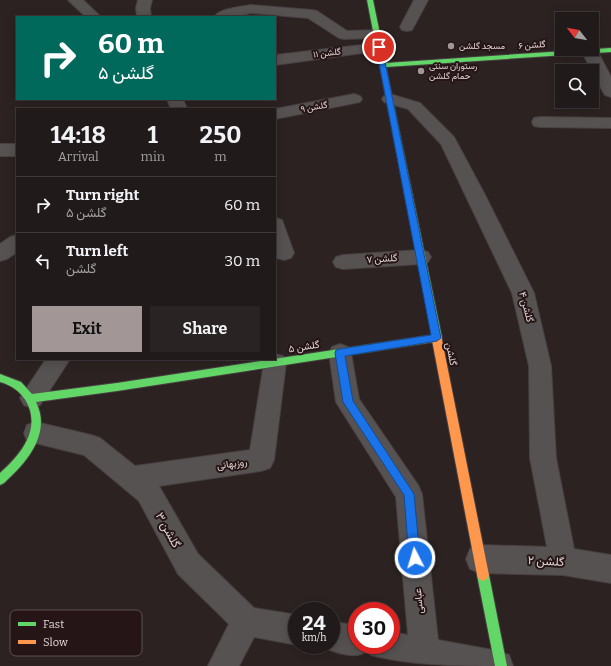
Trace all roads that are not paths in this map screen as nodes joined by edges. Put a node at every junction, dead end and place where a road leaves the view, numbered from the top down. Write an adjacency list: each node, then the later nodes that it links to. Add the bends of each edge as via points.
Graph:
1 (75, 0): 7 (street)
2 (145, 0): 8 (street)
3 (266, 0): 6 (street)
4 (370, 0): 11 (street, گلشن)
5 (421, 0): 10 (street)
6 (251, 9): 9 (street); 11 (street, via 312,14 344,35)
7 (93, 16)
8 (144, 16)
9 (224, 16)
10 (407, 27)
11 (378, 41): 16 (street, گلشن ۱۱); 17 (street, گلشن)
12 (611, 50): 13 (street, گلشن ۶)
13 (599, 51)
14 (555, 54): 17 (street, گلشن ۶)
15 (592, 56): 18 (street)
16 (276, 60)
17 (383, 65): 20 (street, گلشن)
18 (611, 92)
19 (354, 99): 21 (street, گلشن ۹)
20 (390, 99): 30 (street, گلشن); 42 (street, گلشن ۴, via 414,106 448,141 523,293 540,366 543,458)
21 (276, 114)
22 (540, 122): 23 (street)
23 (611, 123)
24 (0, 150): 25 (street)
25 (16, 150)
26 (276, 228): 28 (street)
27 (16, 243): 29 (street)
28 (284, 253)
29 (0, 254)
30 (421, 257): 31 (street, گلشن ۷); 32 (street, گلشن)
31 (343, 262)
32 (437, 338): 33 (street, گلشن ۵); 41 (street, گلشن)
33 (340, 353): 35 (street, گلشن ۵); 47 (street, عباسی, via 348,402 409,494)
34 (58, 360): 37 (street)
35 (275, 363): 37 (street, گلشن ۵); 39 (street, روزبهانی, via 261,460)
36 (0, 378): 37 (street, via 15,383)
37 (32, 398): 38 (street, via 38,420)
38 (36, 433): 39 (street, گلشن ۳, via 91,446); 40 (street, via 22,459)
39 (130, 478): 44 (street, گلشن ۳, via 148,492 188,564)
40 (0, 480)
41 (480, 559): 42 (street, گلشن ۲); 49 (street, گلشن)
42 (563, 561): 43 (street, گلشن ۲)
43 (611, 569)
44 (247, 621): 45 (street); 48 (street)
45 (288, 628)
46 (400, 648): 47 (street)
47 (424, 652): 49 (street)
48 (224, 666)
49 (500, 666)

